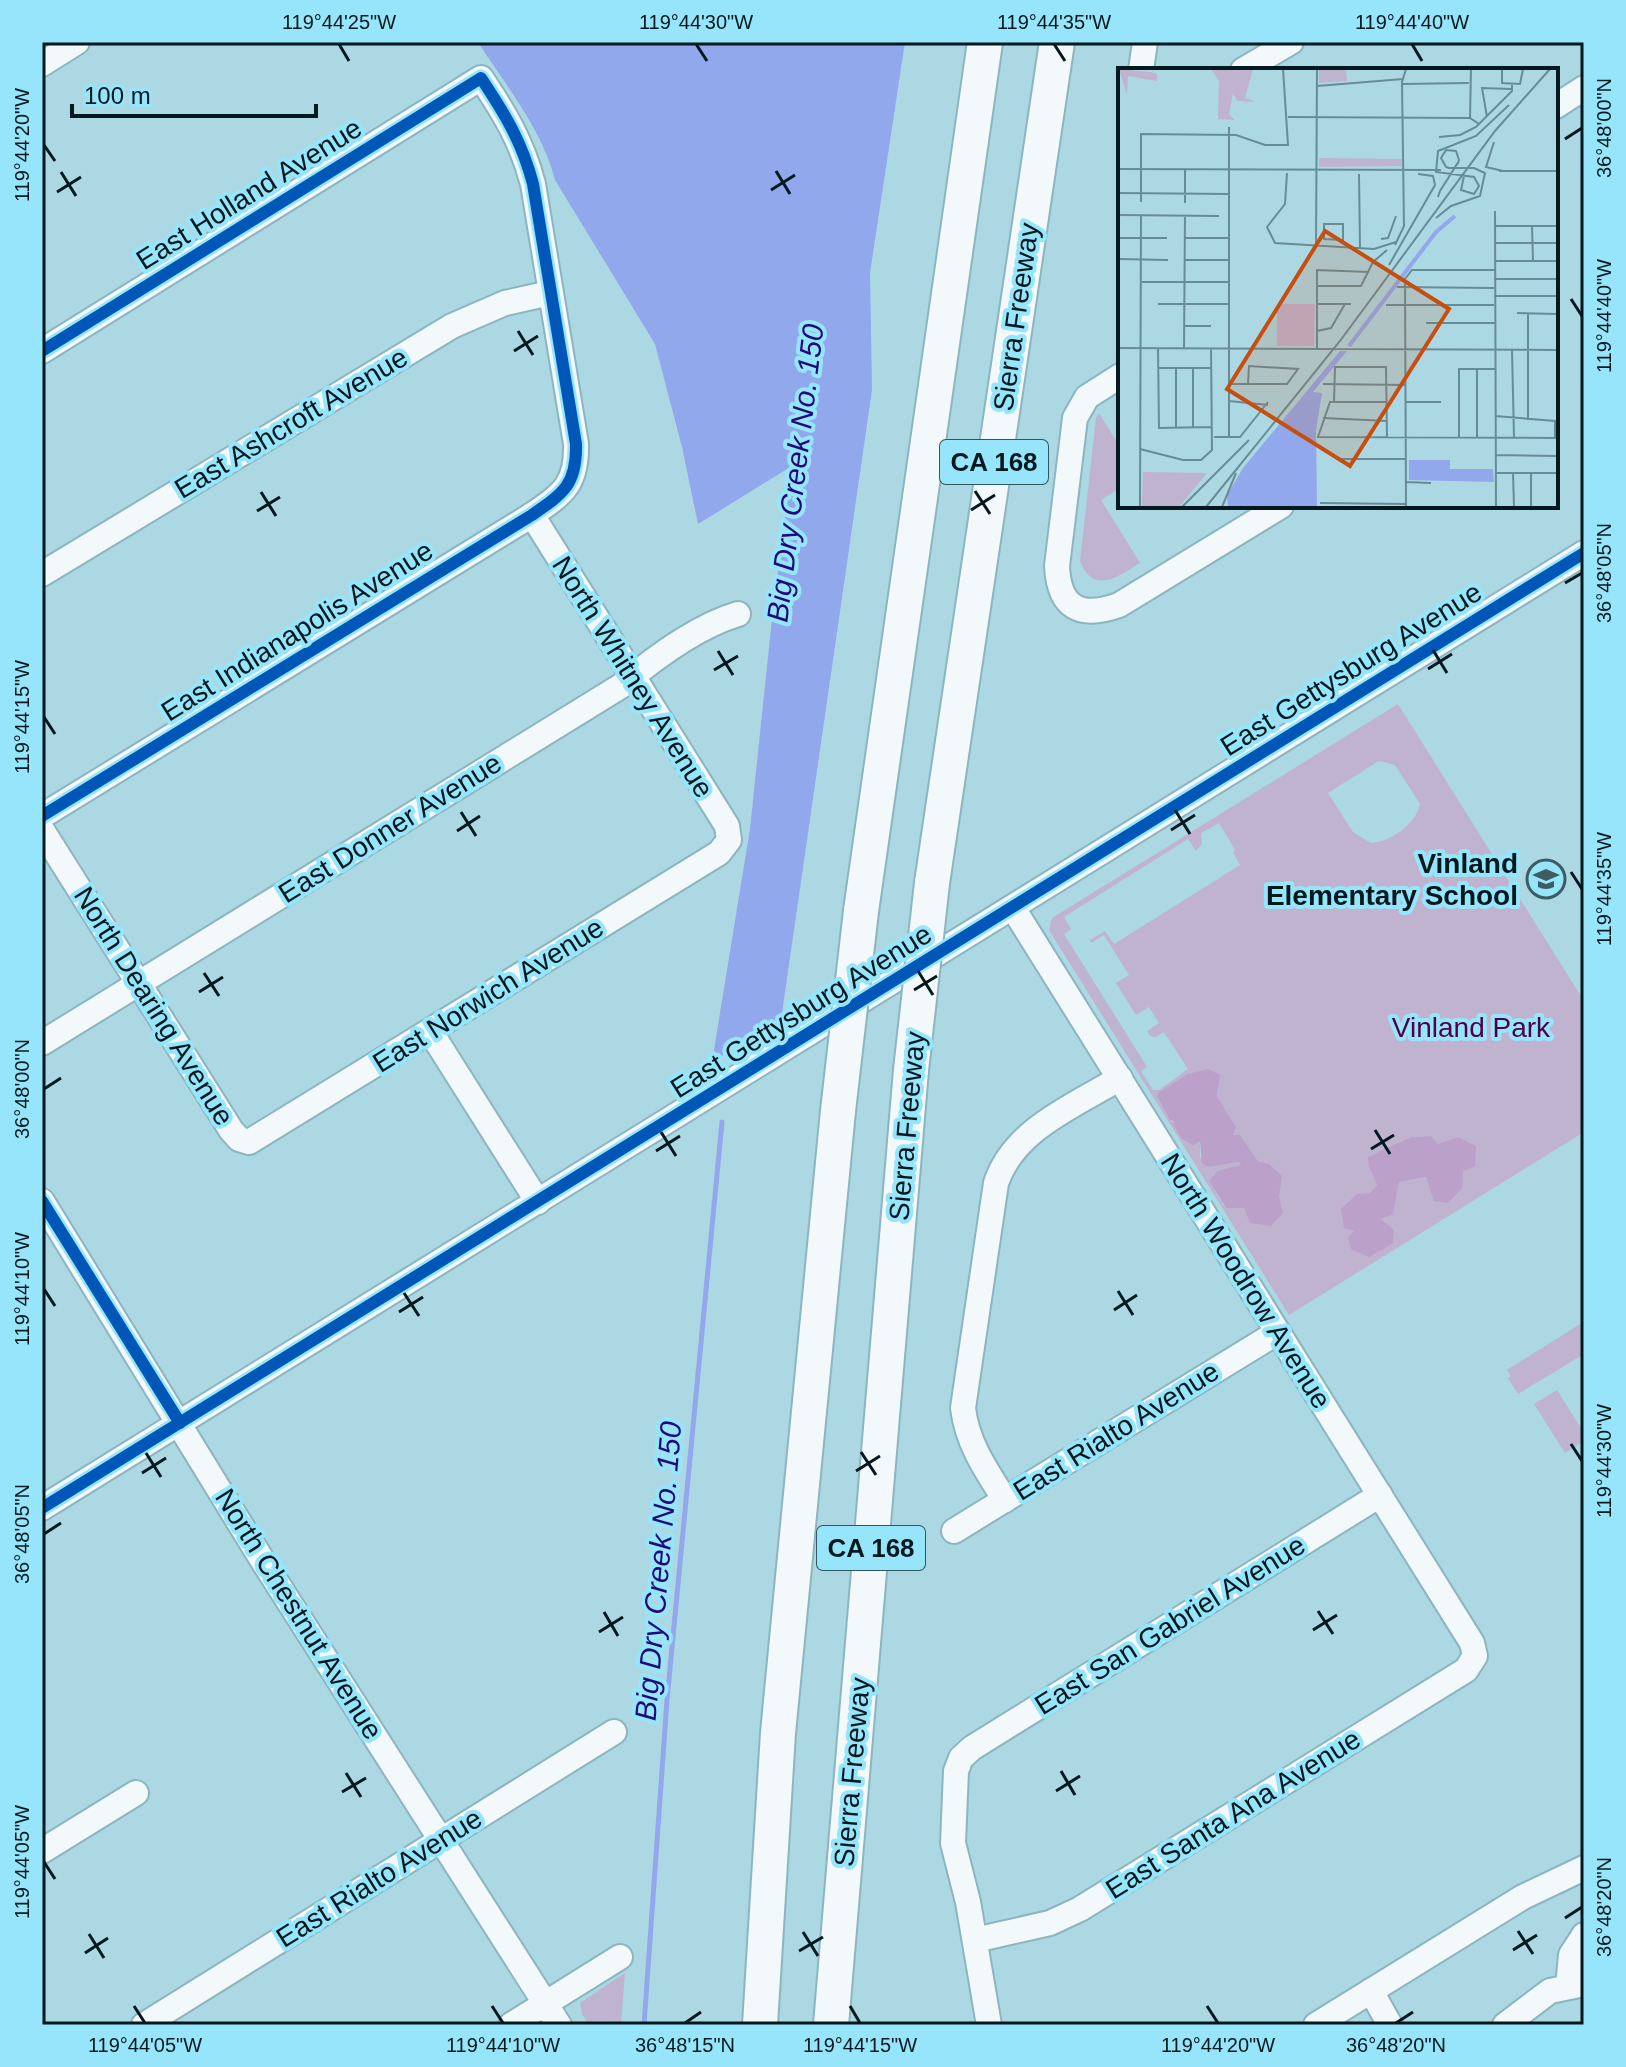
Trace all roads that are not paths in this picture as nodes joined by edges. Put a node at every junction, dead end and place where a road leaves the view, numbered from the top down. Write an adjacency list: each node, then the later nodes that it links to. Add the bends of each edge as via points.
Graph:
1 (77, 42): 6 (street)
2 (985, 42): 52 (highway, CA 168, bridge, via 861,911 838,1111 778,1733)
3 (1057, 42): 53 (highway, Sierra Freeway / CA 168, bridge, via 932,883 911,1070)
4 (1145, 42): 7 (street)
5 (1291, 42): 8 (street)
6 (42, 64)
7 (1141, 68)
8 (1246, 68)
9 (1584, 88): 10 (street)
10 (1558, 105)
11 (550, 293): 12 (street, East Holland Avenue, via 525,152 481,78); 15 (street, East Indianapolis Avenue, via 577,463 572,481); 17 (street, East Ashcroft Avenue, via 505,303 452,326)
12 (42, 351)
13 (1118, 377): 14 (street, via 1094,391 1075,418 1057,566 1060,589 1074,607 1093,612 1119,605)
14 (1278, 508)
15 (532, 515): 19 (street, North Whitney Avenue); 20 (street, East Indianapolis Avenue)
16 (1584, 553): 23 (street, East Gettysburg Avenue)
17 (42, 574)
18 (738, 614): 19 (street, East Donner Avenue, via 709,626)
19 (633, 676): 22 (street, North Whitney Avenue, via 727,826); 24 (street, East Donner Avenue)
20 (42, 816)
21 (42, 830): 24 (street, North Dearing Avenue)
22 (729, 840): 25 (street, East Norwich Avenue, via 719,853)
23 (1013, 908): 27 (street, North Woodrow Avenue); 30 (street, East Gettysburg Avenue)
24 (139, 983): 26 (street, East Donner Avenue); 28 (street, North Dearing Avenue)
25 (430, 1031): 28 (street, East Norwich Avenue, via 256,1139); 30 (street)
26 (42, 1043)
27 (1120, 1078): 31 (street, North Woodrow Avenue); 34 (street, via 1021,1140 996,1183 963,1408 974,1449)
28 (242, 1140)
29 (42, 1201): 32 (street, North Chestnut Avenue)
30 (538, 1202): 32 (street, East Gettysburg Avenue)
31 (1278, 1332): 33 (street, North Woodrow Avenue); 34 (street, East Rialto Avenue)
32 (180, 1423): 35 (street, East Gettysburg Avenue); 40 (street, North Chestnut Avenue)
33 (1380, 1495): 37 (street, North Woodrow Avenue, via 1472,1643); 44 (street, East San Gabriel Avenue, via 961,1758 953,1843)
34 (1005, 1500): 36 (street, East Rialto Avenue)
35 (42, 1508)
36 (954, 1531)
37 (1475, 1656): 44 (street, East Santa Ana Avenue, via 1466,1670 1080,1909 1050,1923)
38 (614, 1732): 40 (street, East Rialto Avenue)
39 (136, 1793): 41 (street)
40 (441, 1839): 48 (street, North Chestnut Avenue); 49 (street, East Rialto Avenue)
41 (42, 1851)
42 (1584, 1868): 47 (street, via 1523,1897)
43 (1584, 1935): 46 (street, via 1571,1955)
44 (975, 1940): 54 (street)
45 (620, 1957): 48 (street)
46 (1576, 1985): 58 (street, via 1550,1991)
47 (1364, 1995): 55 (street); 56 (street); 57 (street)
48 (545, 2004): 50 (street); 51 (street, North Chestnut Avenue)
49 (144, 2025)
50 (511, 2025)
51 (559, 2025)
52 (760, 2025)
53 (831, 2025)
54 (989, 2025)
55 (1316, 2025)
56 (1374, 2025)
57 (1390, 2025)
58 (1505, 2025)

